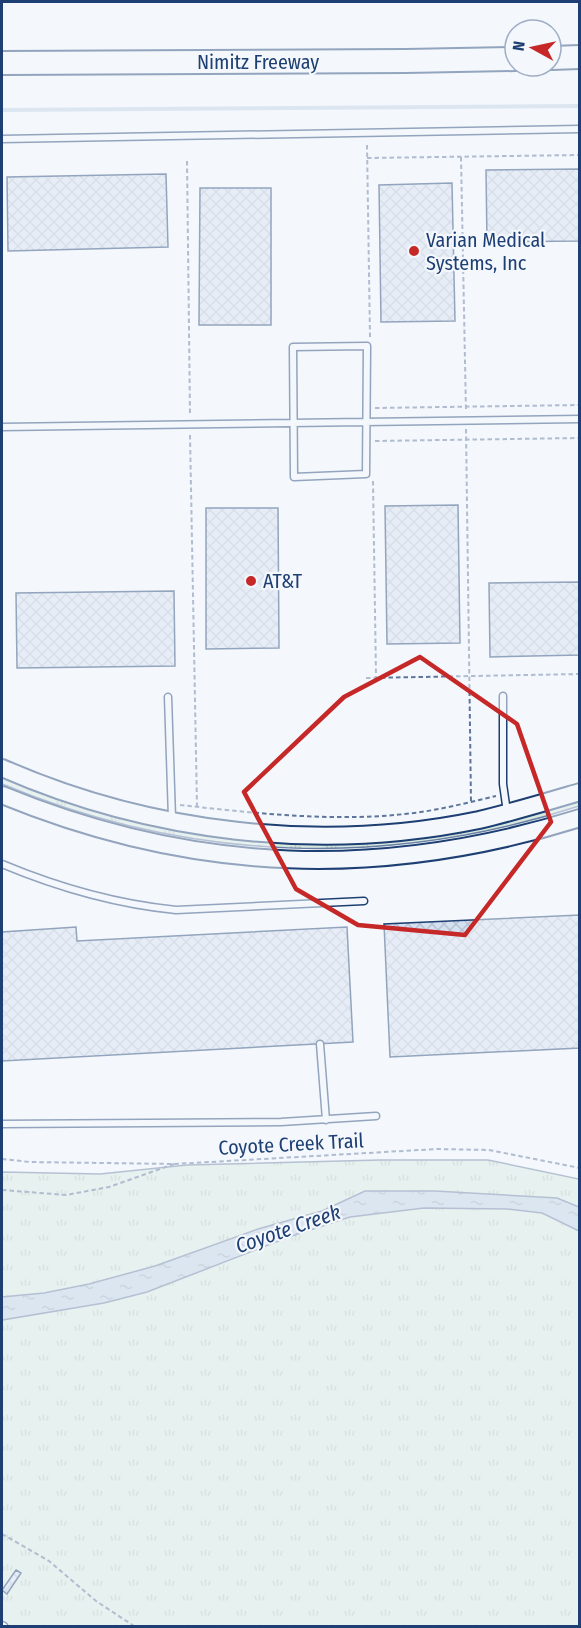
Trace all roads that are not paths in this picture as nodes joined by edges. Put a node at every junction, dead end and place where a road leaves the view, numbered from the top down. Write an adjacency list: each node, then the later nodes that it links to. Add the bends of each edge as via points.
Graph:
1 (579, 57): 2 (highway)
2 (563, 58)
3 (503, 59): 4 (highway, Nimitz Freeway)
4 (2, 63)
5 (579, 129): 6 (lane)
6 (2, 139)
7 (579, 419): 8 (lane)
8 (366, 421): 9 (lane); 9 (lane, via 366,474 294,477); 9 (lane, via 367,346 293,347)
9 (294, 422): 10 (lane)
10 (2, 427)
11 (503, 696): 16 (lane)
12 (168, 697): 18 (lane)
13 (2, 768): 18 (main road, via 88,801)
14 (579, 792): 16 (main road)
15 (3, 799): 17 (main road, via 125,837 220,855 271,859 362,859 430,853 535,832)
16 (507, 813): 18 (main road, via 377,834 273,834)
17 (579, 818)
18 (173, 822)
19 (2, 864): 20 (lane, via 79,892 168,909)
20 (364, 902)
21 (320, 1044): 23 (lane)
22 (376, 1116): 23 (lane)
23 (326, 1120): 24 (lane)
24 (2, 1124)

